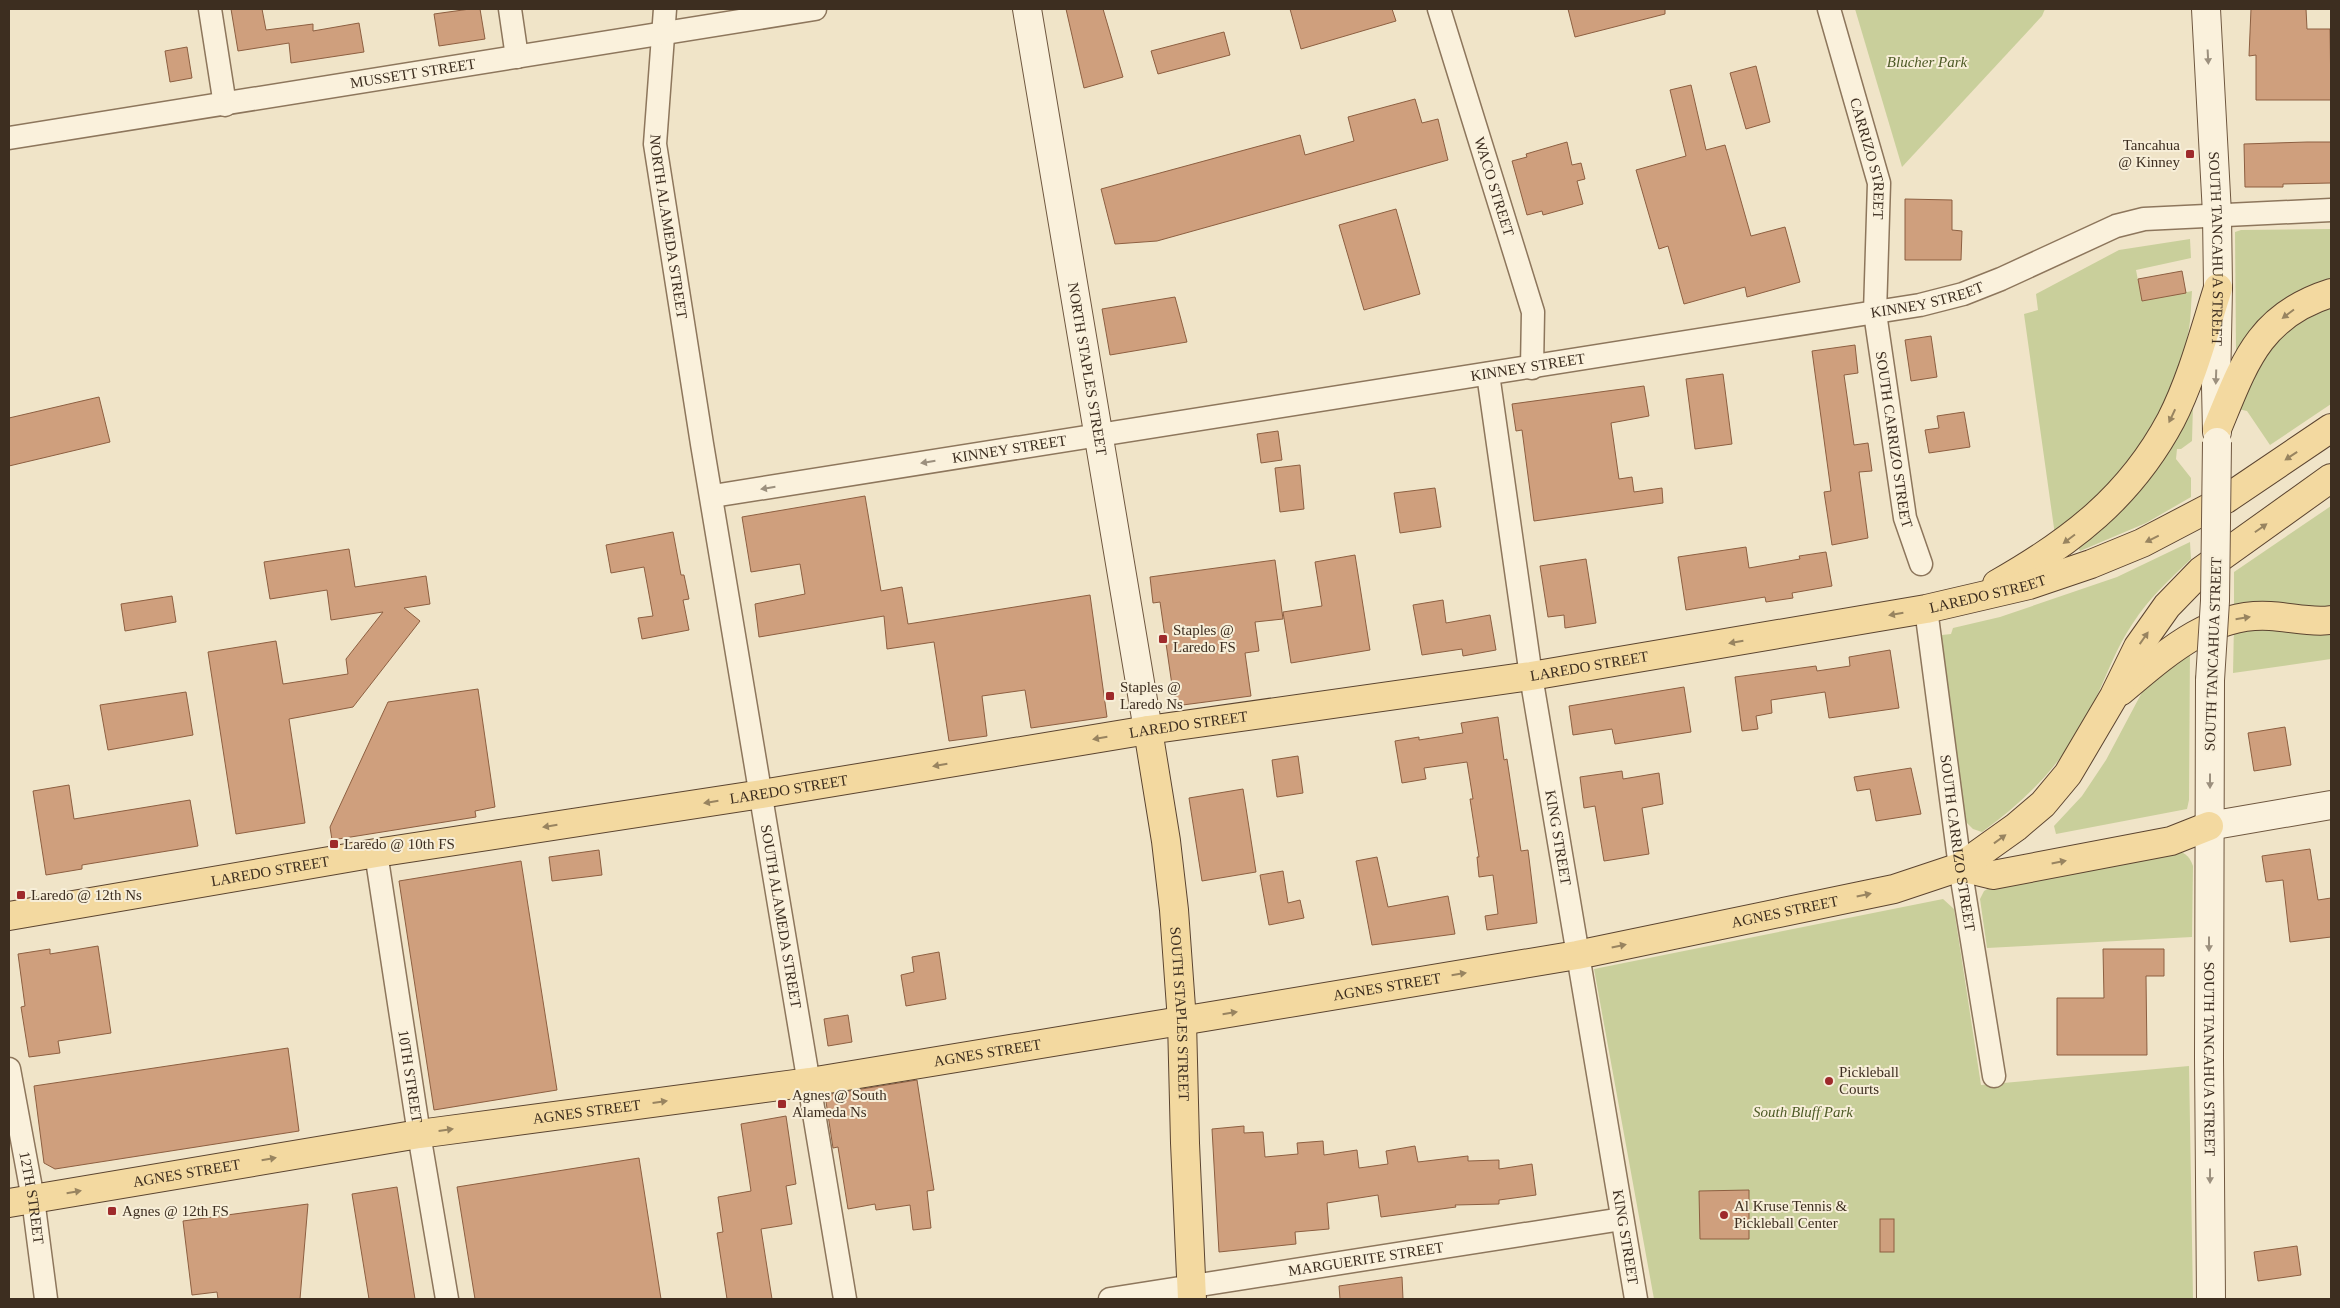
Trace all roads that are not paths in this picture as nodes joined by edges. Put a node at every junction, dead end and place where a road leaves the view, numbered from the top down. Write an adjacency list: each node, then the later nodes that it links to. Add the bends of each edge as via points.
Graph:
1 (210, 9): 11 (street)
2 (510, 9): 10 (street)
3 (665, 9): 9 (street, NORTH ALAMEDA STREET)
4 (816, 9): 9 (street, MUSSETT STREET)
5 (1027, 9): 21 (main road, NORTH STAPLES STREET)
6 (1439, 9): 18 (street, WACO STREET, via 1533,312)
7 (1829, 9): 17 (street, CARRIZO STREET, via 1879,183)
8 (2206, 9): 14 (main road, SOUTH TANCAHUA STREET, one-way to 14)
9 (663, 33): 10 (street, MUSSETT STREET); 23 (street, NORTH ALAMEDA STREET, via 655,144)
10 (517, 57): 11 (street, MUSSETT STREET)
11 (225, 104): 12 (street, MUSSETT STREET)
12 (9, 138)
13 (2331, 210): 14 (street, KINNEY STREET)
14 (2217, 214): 15 (main road, SOUTH TANCAHUA STREET); 17 (street, KINNEY STREET, via 2151,218 2116,226 2001,279 1955,296)
15 (2218, 288): 22 (main road, SOUTH TANCAHUA STREET, one-way to 22); 27 (main road, one-way to 27, via 2171,419 2148,458 2119,495 2091,522 2056,548)
16 (2331, 293): 22 (main road, one-way to 22, via 2289,312 2251,351)
17 (1875, 314): 18 (street, KINNEY STREET); 26 (street, SOUTH CARRIZO STREET, via 1905,518)
18 (1532, 368): 19 (street, KINNEY STREET)
19 (1488, 374): 21 (street, KINNEY STREET); 30 (street, KING STREET)
20 (2331, 428): 27 (main road, LAREDO STREET, one-way to 27, via 2226,500 2142,543 2029,586)
21 (1098, 436): 25 (street, KINNEY STREET, one-way to 25); 32 (main road, NORTH STAPLES STREET)
22 (2217, 436): 35 (main road, SOUTH TANCAHUA STREET, one-way to 35, bridge)
23 (702, 444): 25 (street, SOUTH ALAMEDA STREET)
24 (2331, 478): 31 (main road, one-way to 24, via 2138,647 2167,606 2201,571)
25 (713, 496): 33 (street, SOUTH ALAMEDA STREET)
26 (1921, 564)
27 (1967, 600): 28 (main road, LAREDO STREET)
28 (1926, 609): 30 (main road, LAREDO STREET, one-way to 30); 37 (street, SOUTH CARRIZO STREET)
29 (2331, 620): 31 (main road, one-way to 29, via 2174,646 2210,627 2242,617)
30 (1532, 676): 32 (main road, LAREDO STREET); 39 (street, KING STREET)
31 (2114, 696): 37 (main road, one-way to 31, via 2043,804 2068,774)
32 (1148, 730): 33 (main road, LAREDO STREET, one-way to 33); 40 (main road, SOUTH STAPLES STREET, via 1166,841)
33 (762, 794): 36 (main road, LAREDO STREET, one-way to 36); 43 (street, SOUTH ALAMEDA STREET)
34 (2331, 805): 35 (main road)
35 (2209, 826): 37 (main road, one-way to 35, via 1993,875 2171,841); 53 (main road, SOUTH TANCAHUA STREET, one-way to 53)
36 (376, 853): 38 (main road, LAREDO STREET); 44 (street, 10TH STREET)
37 (1960, 868): 39 (main road, AGNES STREET, one-way to 37, via 1894,889); 42 (street, SOUTH CARRIZO STREET)
38 (9, 916)
39 (1577, 955): 40 (main road, AGNES STREET, one-way to 39); 46 (street, KING STREET)
40 (1182, 1020): 43 (main road, AGNES STREET); 47 (main road, SOUTH STAPLES STREET)
41 (9, 1069): 45 (street, 12TH STREET)
42 (1994, 1076)
43 (810, 1082): 44 (main road, AGNES STREET, one-way to 43); 50 (street, SOUTH ALAMEDA STREET)
44 (419, 1134): 45 (main road, AGNES STREET, one-way to 44); 49 (street, 10TH STREET)
45 (21, 1201): 48 (street, 12TH STREET)
46 (1622, 1219): 47 (street, MARGUERITE STREET); 52 (street, KING STREET)
47 (1192, 1292): 51 (street, MARGUERITE STREET)
48 (46, 1299)
49 (447, 1299)
50 (845, 1299)
51 (1110, 1299)
52 (1636, 1299)
53 (2211, 1299)

